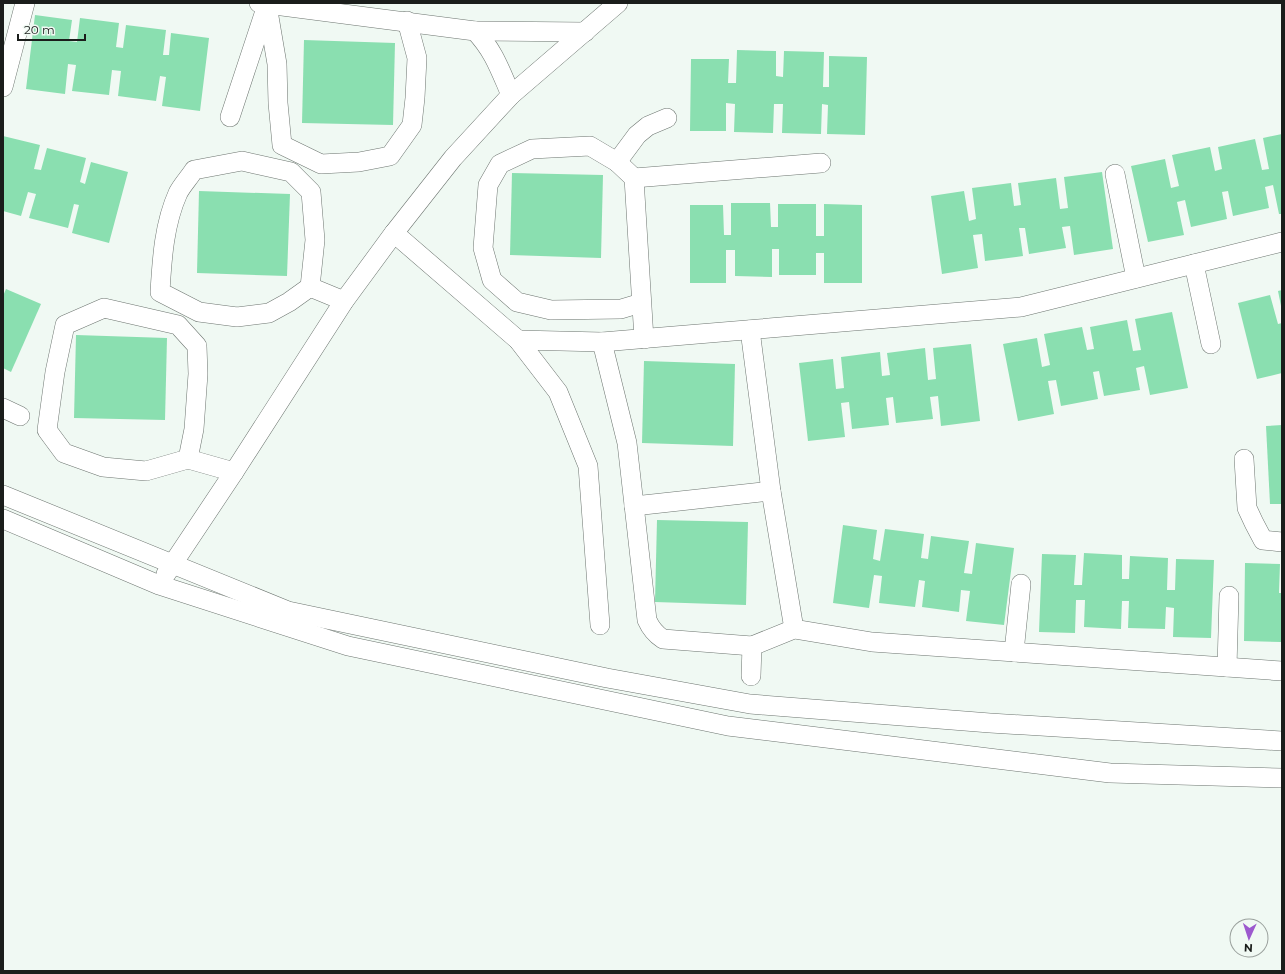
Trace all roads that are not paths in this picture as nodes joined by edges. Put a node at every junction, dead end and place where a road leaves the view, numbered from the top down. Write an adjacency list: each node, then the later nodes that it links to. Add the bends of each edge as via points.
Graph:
1 (25, 3): 7 (street)
2 (618, 3): 6 (street)
3 (264, 4): 4 (street); 4 (street, via 277,64 282,145 321,164 359,162 390,156 412,125 416,58); 9 (street)
4 (407, 21): 5 (street)
5 (475, 31): 6 (street); 8 (street, via 494,54)
6 (585, 32): 8 (street)
7 (3, 87)
8 (511, 95): 15 (street, via 454,158)
9 (230, 117)
10 (667, 118): 11 (street, via 648,126 637,135)
11 (617, 162): 14 (street); 21 (street, via 590,146 532,149 500,164 488,185 483,248 492,280 517,302 551,310 621,308)
12 (822, 163): 14 (street)
13 (1115, 174): 18 (street)
14 (634, 178): 21 (street)
15 (394, 233): 20 (street); 24 (street)
16 (1282, 242): 17 (street)
17 (1194, 264): 18 (street); 26 (street)
18 (1136, 278): 22 (street, via 1021,307)
19 (310, 287): 19 (street, via 315,240 311,192 291,172 242,161 194,170 178,193 168,225 160,292 199,312 237,317 269,313); 20 (street)
20 (344, 302): 31 (street)
21 (642, 302): 23 (street)
22 (750, 330): 23 (street); 32 (street)
23 (644, 339): 25 (street)
24 (518, 340): 25 (street); 41 (street, via 558,392 588,466)
25 (602, 342): 34 (street, via 627,442)
26 (1211, 344)
27 (3, 408): 28 (street)
28 (20, 416)
29 (188, 459): 29 (street, via 146,471 103,467 64,453 47,430 65,325 104,308 178,325 197,346 198,374 194,429); 31 (street)
30 (1244, 459): 36 (street, via 1247,508 1263,540)
31 (234, 472): 37 (street)
32 (771, 492): 34 (street); 42 (street)
33 (3, 494): 37 (street)
34 (634, 506): 43 (street, via 647,620 655,634 663,638)
35 (3, 519): 39 (street)
36 (1282, 542)
37 (172, 564): 39 (street); 48 (street, via 288,611 607,678)
38 (1021, 584): 44 (street)
39 (159, 585): 49 (street, via 348,646)
40 (1229, 596): 45 (street)
41 (600, 625)
42 (794, 629): 43 (street); 44 (street, via 872,642)
43 (752, 646): 47 (street)
44 (1014, 652): 45 (street)
45 (1227, 667): 46 (street)
46 (1282, 671)
47 (751, 676)
48 (733, 701): 49 (street); 50 (street, via 990,723)
49 (728, 726): 51 (street, via 1110,773)
50 (1282, 741)
51 (1282, 778)

